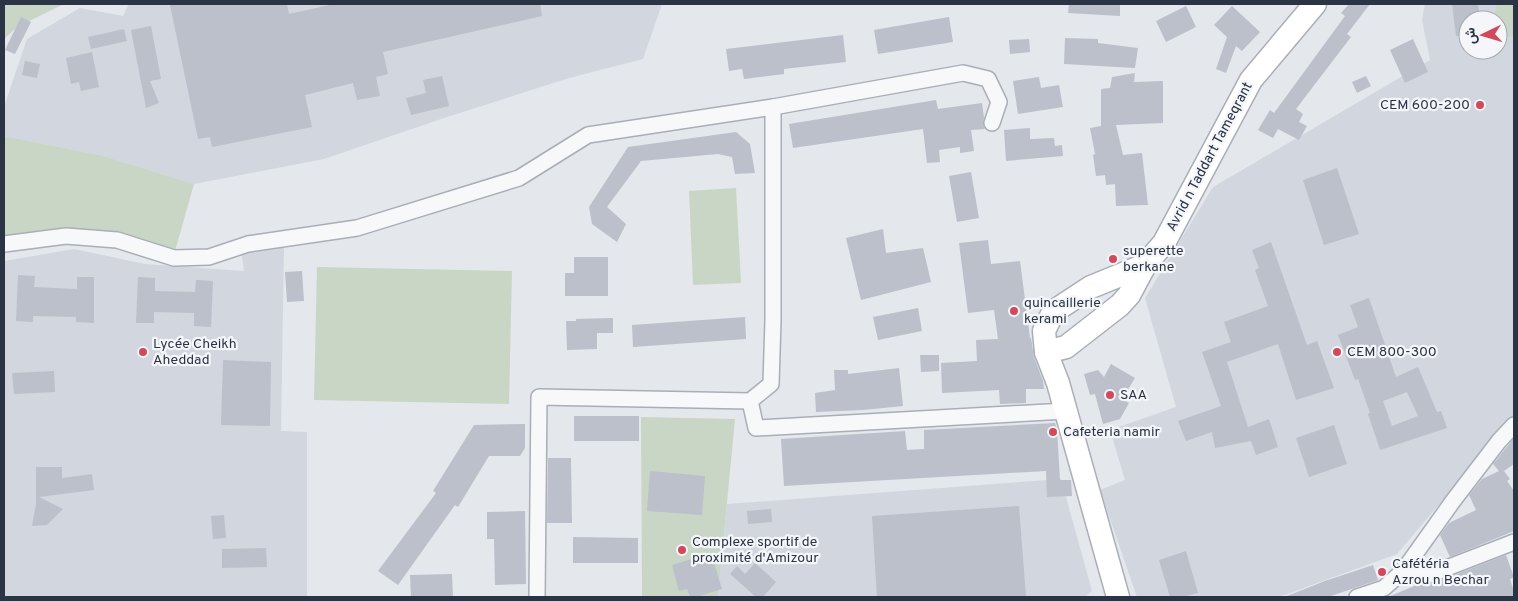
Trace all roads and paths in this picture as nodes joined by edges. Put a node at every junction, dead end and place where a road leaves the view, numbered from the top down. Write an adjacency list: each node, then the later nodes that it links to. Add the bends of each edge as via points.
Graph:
1 (1315, 4): 5 (main road, Avrid n Taddart Tameqrant, via 1251,80 1164,243)
2 (773, 107): 3 (street, via 963,73 988,79 1000,102); 4 (street, via 588,135 520,178 357,228 248,244 209,257 174,258 117,240 66,236); 7 (street, via 771,384)
3 (992, 123)
4 (4, 244)
5 (1145, 265): 6 (main road, via 1129,295 1106,318 1066,347); 6 (main road, via 1091,287 1053,312 1044,331)
6 (1046, 352): 8 (main road)
7 (750, 401): 8 (street, via 756,428); 12 (street, via 539,397)
8 (1066, 411): 13 (main road)
9 (1514, 425): 11 (street, via 1499,440)
10 (1514, 542): 11 (street, via 1426,576)
11 (1403, 571): 14 (street, via 1384,588)
12 (537, 597)
13 (1118, 597)
14 (1357, 597)

